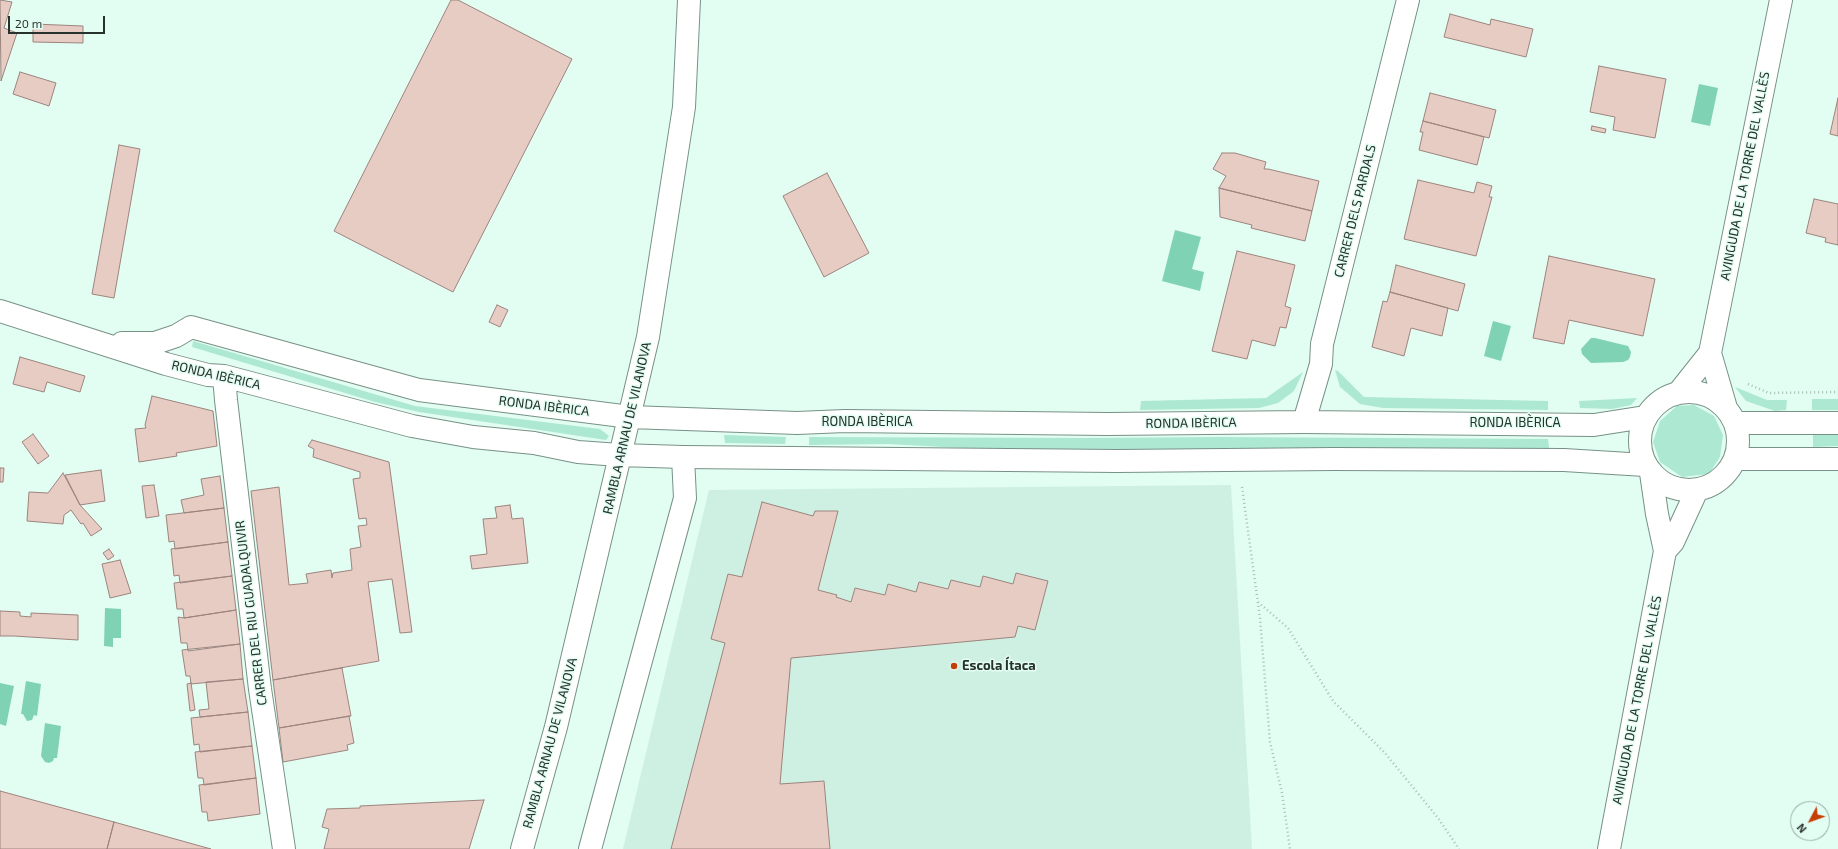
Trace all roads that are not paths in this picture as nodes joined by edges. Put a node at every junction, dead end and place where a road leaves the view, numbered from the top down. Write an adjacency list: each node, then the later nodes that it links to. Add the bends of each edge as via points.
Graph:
1 (689, 0): 11 (street, RAMBLA ARNAU DE VILANOVA, via 684,106 648,337)
2 (1408, 0): 12 (street, CARRER DELS PARDALS, via 1322,344 1322,364)
3 (1781, 0): 6 (street, AVINGUDA DE LA TORRE DEL VALLÈS)
4 (0, 312): 5 (street, RONDA IBÈRICA)
5 (103, 343): 7 (street, RONDA IBÈRICA, via 166,364 208,375); 11 (street, RONDA IBÈRICA, via 155,343 176,336 191,327 419,390)
6 (1710, 353): 8 (street, AVINGUDA DE LA TORRE DEL VALLÈS); 9 (street, AVINGUDA DE LA TORRE DEL VALLÈS)
7 (224, 376): 14 (street, RONDA IBÈRICA, via 412,426 473,437 534,443 578,452); 21 (street, CARRER DEL RIU GUADALQUIVIR, via 260,689)
8 (1679, 392): 9 (street, via 1696,392 1712,397); 10 (street, via 1659,400)
9 (1731, 415): 13 (street); 16 (street, via 1738,441)
10 (1645, 416): 12 (street, RONDA IBÈRICA, via 1594,425); 18 (street, via 1639,441)
11 (630, 417): 12 (street, RONDA IBÈRICA, via 797,423 845,420 1100,424); 14 (street, RAMBLA ARNAU DE VILANOVA)
12 (1304, 422)
13 (1838, 423)
14 (619, 455): 15 (street, RONDA IBÈRICA); 22 (street, RAMBLA ARNAU DE VILANOVA, via 558,720)
15 (683, 458): 18 (street, RONDA IBÈRICA, via 1117,461 1564,460); 23 (street, via 685,498)
16 (1735, 459): 17 (street); 19 (street, via 1720,480)
17 (1838, 459)
18 (1648, 469): 19 (street, via 1664,484 1680,490); 20 (street, AVINGUDA DE LA TORRE DEL VALLÈS)
19 (1697, 490): 20 (street, AVINGUDA DE LA TORRE DEL VALLÈS, via 1673,542)
20 (1665, 551): 24 (street, AVINGUDA DE LA TORRE DEL VALLÈS)
21 (284, 849)
22 (522, 849)
23 (590, 849)
24 (1609, 849)

